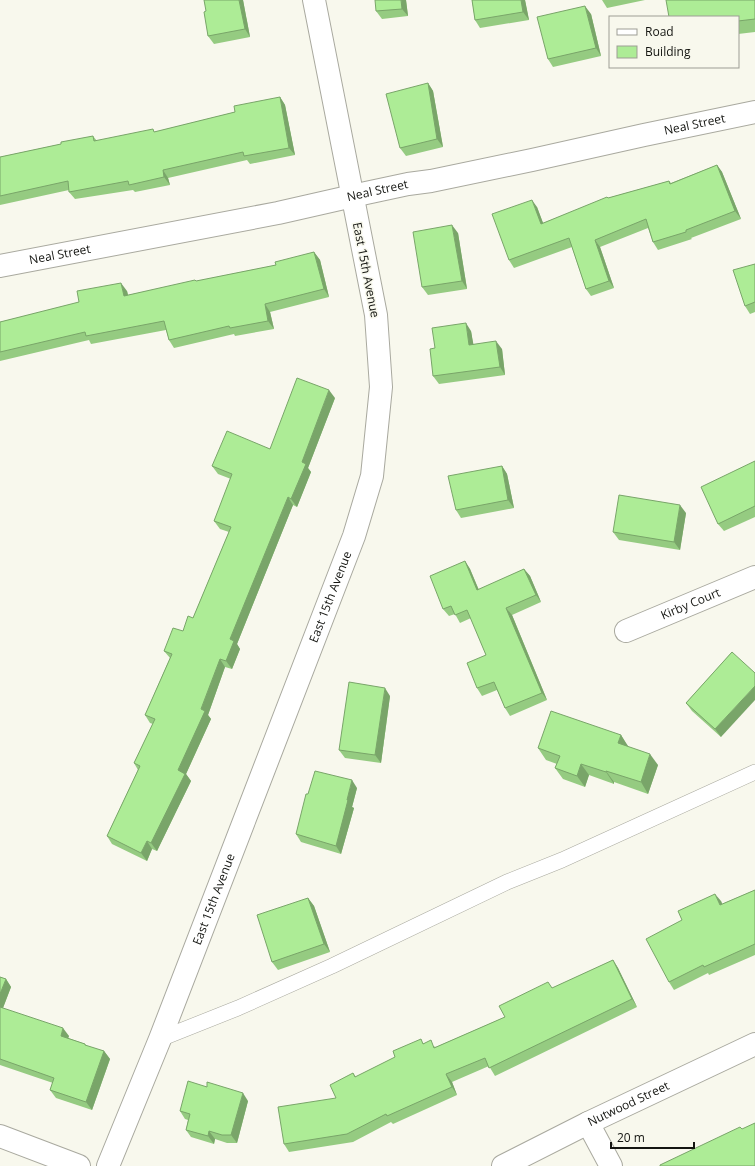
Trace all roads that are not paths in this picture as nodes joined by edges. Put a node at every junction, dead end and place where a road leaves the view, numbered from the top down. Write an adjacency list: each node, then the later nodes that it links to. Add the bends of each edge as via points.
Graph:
1 (314, 0): 3 (street, East 15th Avenue)
2 (755, 112): 3 (street, Neal Street)
3 (352, 196): 4 (street, Neal Street, via 278,213); 8 (street, East 15th Avenue, via 376,315 381,387 372,476 354,536)
4 (0, 266)
5 (755, 577): 6 (street, Kirby Court)
6 (626, 631)
7 (755, 772): 8 (lane, via 562,860 507,882 310,976)
8 (160, 1039): 13 (street, East 15th Avenue)
9 (755, 1044): 10 (street, Nutwood Street)
10 (588, 1123): 14 (street, Nutwood Street); 15 (street)
11 (0, 1136): 12 (street)
12 (79, 1166)
13 (108, 1166)
14 (503, 1166)
15 (612, 1166)

